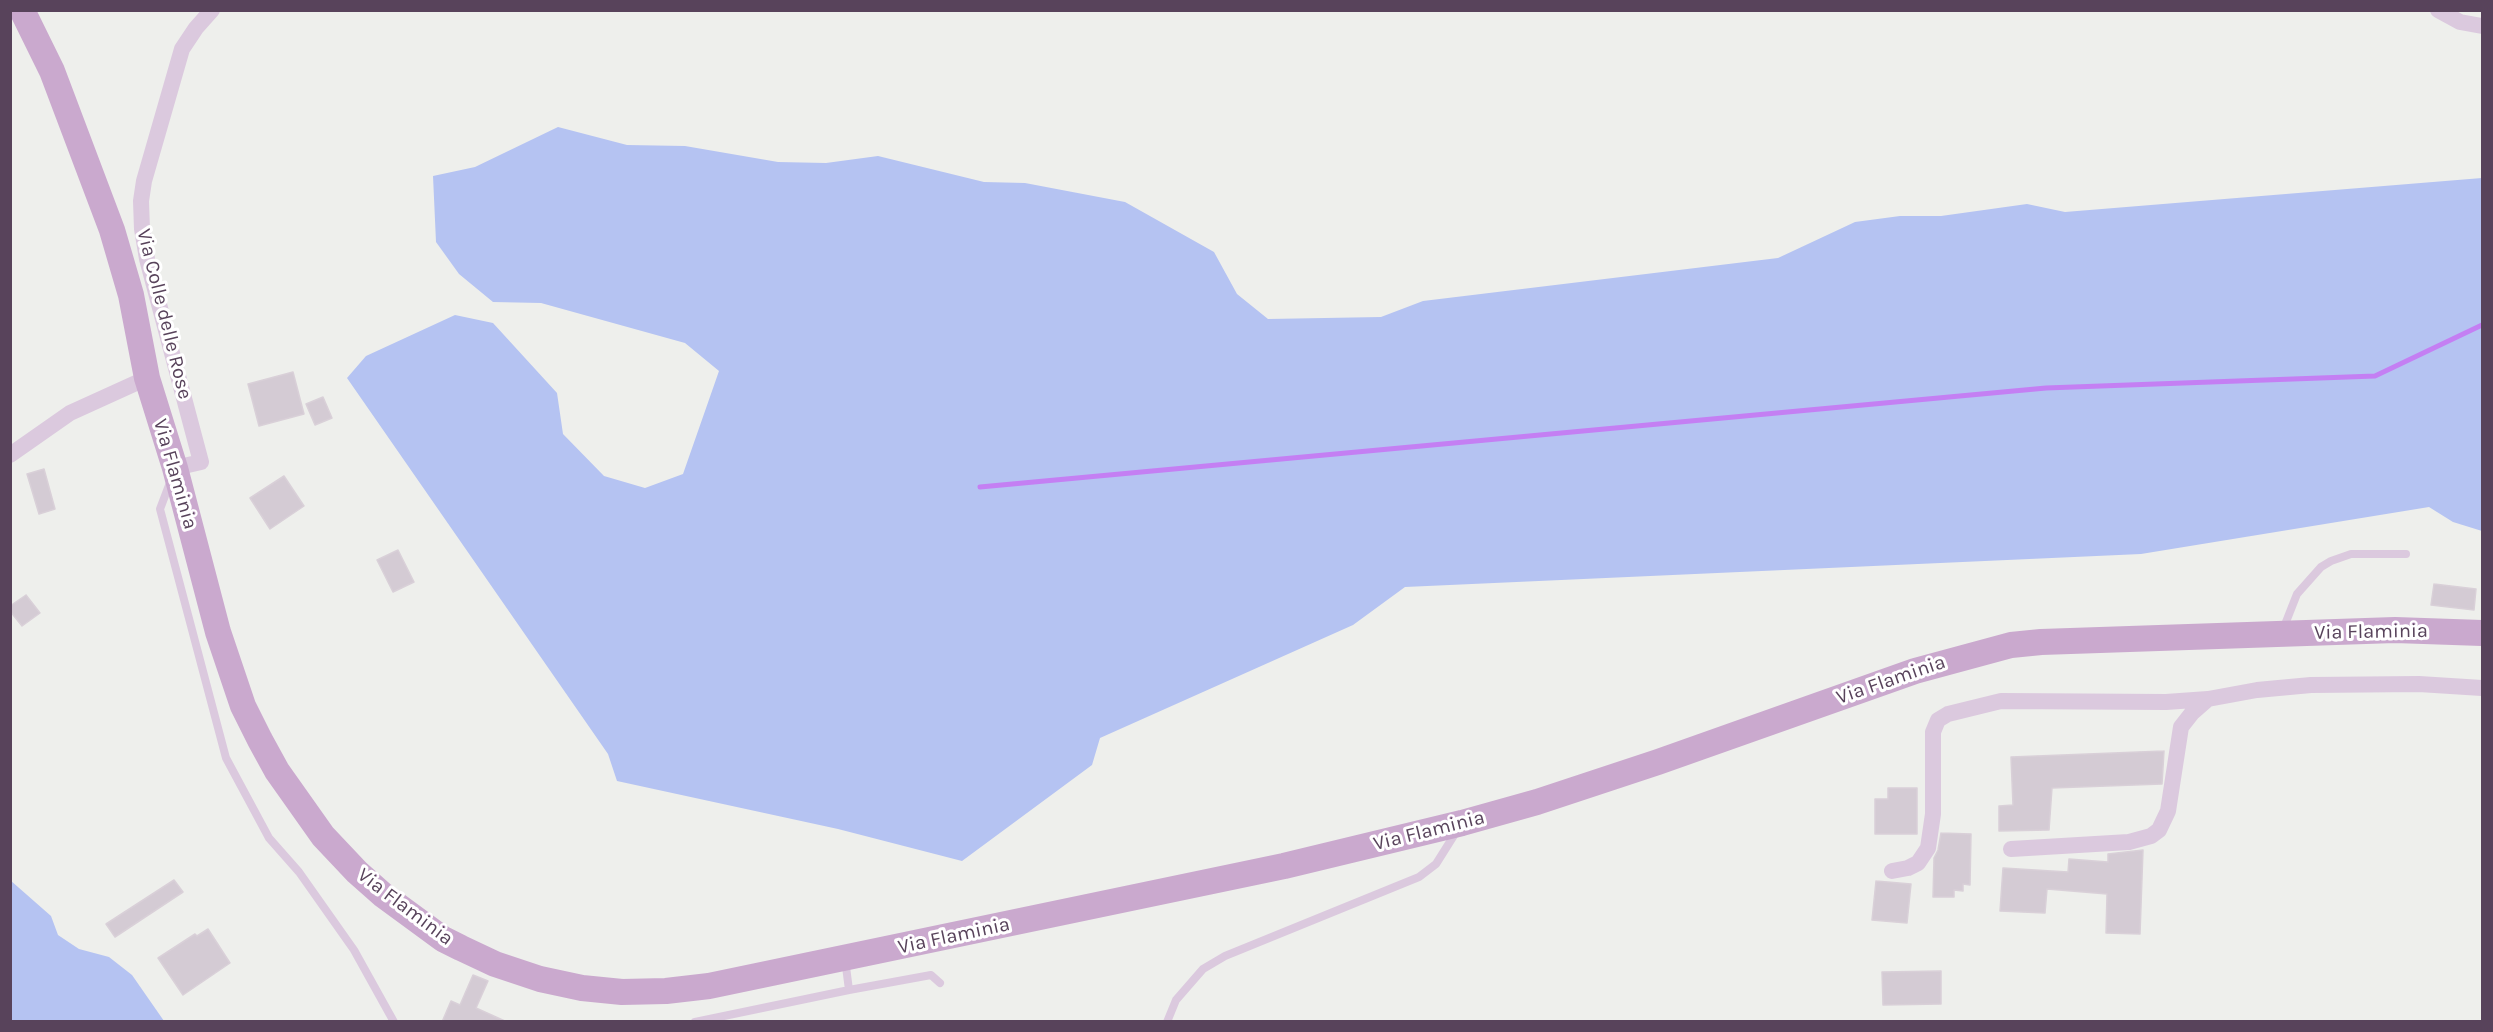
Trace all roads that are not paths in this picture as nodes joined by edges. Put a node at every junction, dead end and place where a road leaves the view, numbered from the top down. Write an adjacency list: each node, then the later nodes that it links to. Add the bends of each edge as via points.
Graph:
1 (22, 10): 5 (main road, Via Flaminia, via 52,71 112,230 131,295)
2 (212, 10): 7 (street, Via Colle delle Rose, via 182,49 141,201 147,259 201,462)
3 (2438, 10): 4 (street, via 2460,22)
4 (2482, 26)
5 (147, 378): 6 (street, via 70,413); 7 (main road, Via Flaminia)
6 (12, 450)
7 (175, 468): 16 (main road, Via Flaminia, via 218,633 243,706 260,740 323,836 357,872 408,915 443,939 495,964 540,979 603,991 654,992 710,986); 19 (lane, via 160,509 226,758 268,838 299,872 354,950)
8 (2406, 554): 10 (lane, via 2351,554 2321,567 2297,594)
9 (2482, 633): 10 (main road, Via Flaminia, via 2396,630)
10 (2282, 634): 13 (main road, Via Flaminia, via 2041,642 1980,652 1916,670 1575,789)
11 (2482, 688): 12 (street, via 2311,685)
12 (2208, 699): 14 (street, via 2181,727 2168,811 2159,830 2129,842); 15 (street, via 2001,701 1942,716 1932,740 1933,814 1928,848 1918,863)
13 (1462, 824): 16 (main road, Via Flaminia, via 1284,866); 21 (lane, via 1436,864 1419,877 1225,956 1203,969 1176,1000)
14 (2011, 849)
15 (1892, 871)
16 (844, 959): 18 (lane)
17 (940, 983): 18 (lane, via 931,975)
18 (849, 990): 20 (lane)
19 (394, 1022)
20 (695, 1022)
21 (1167, 1022)

